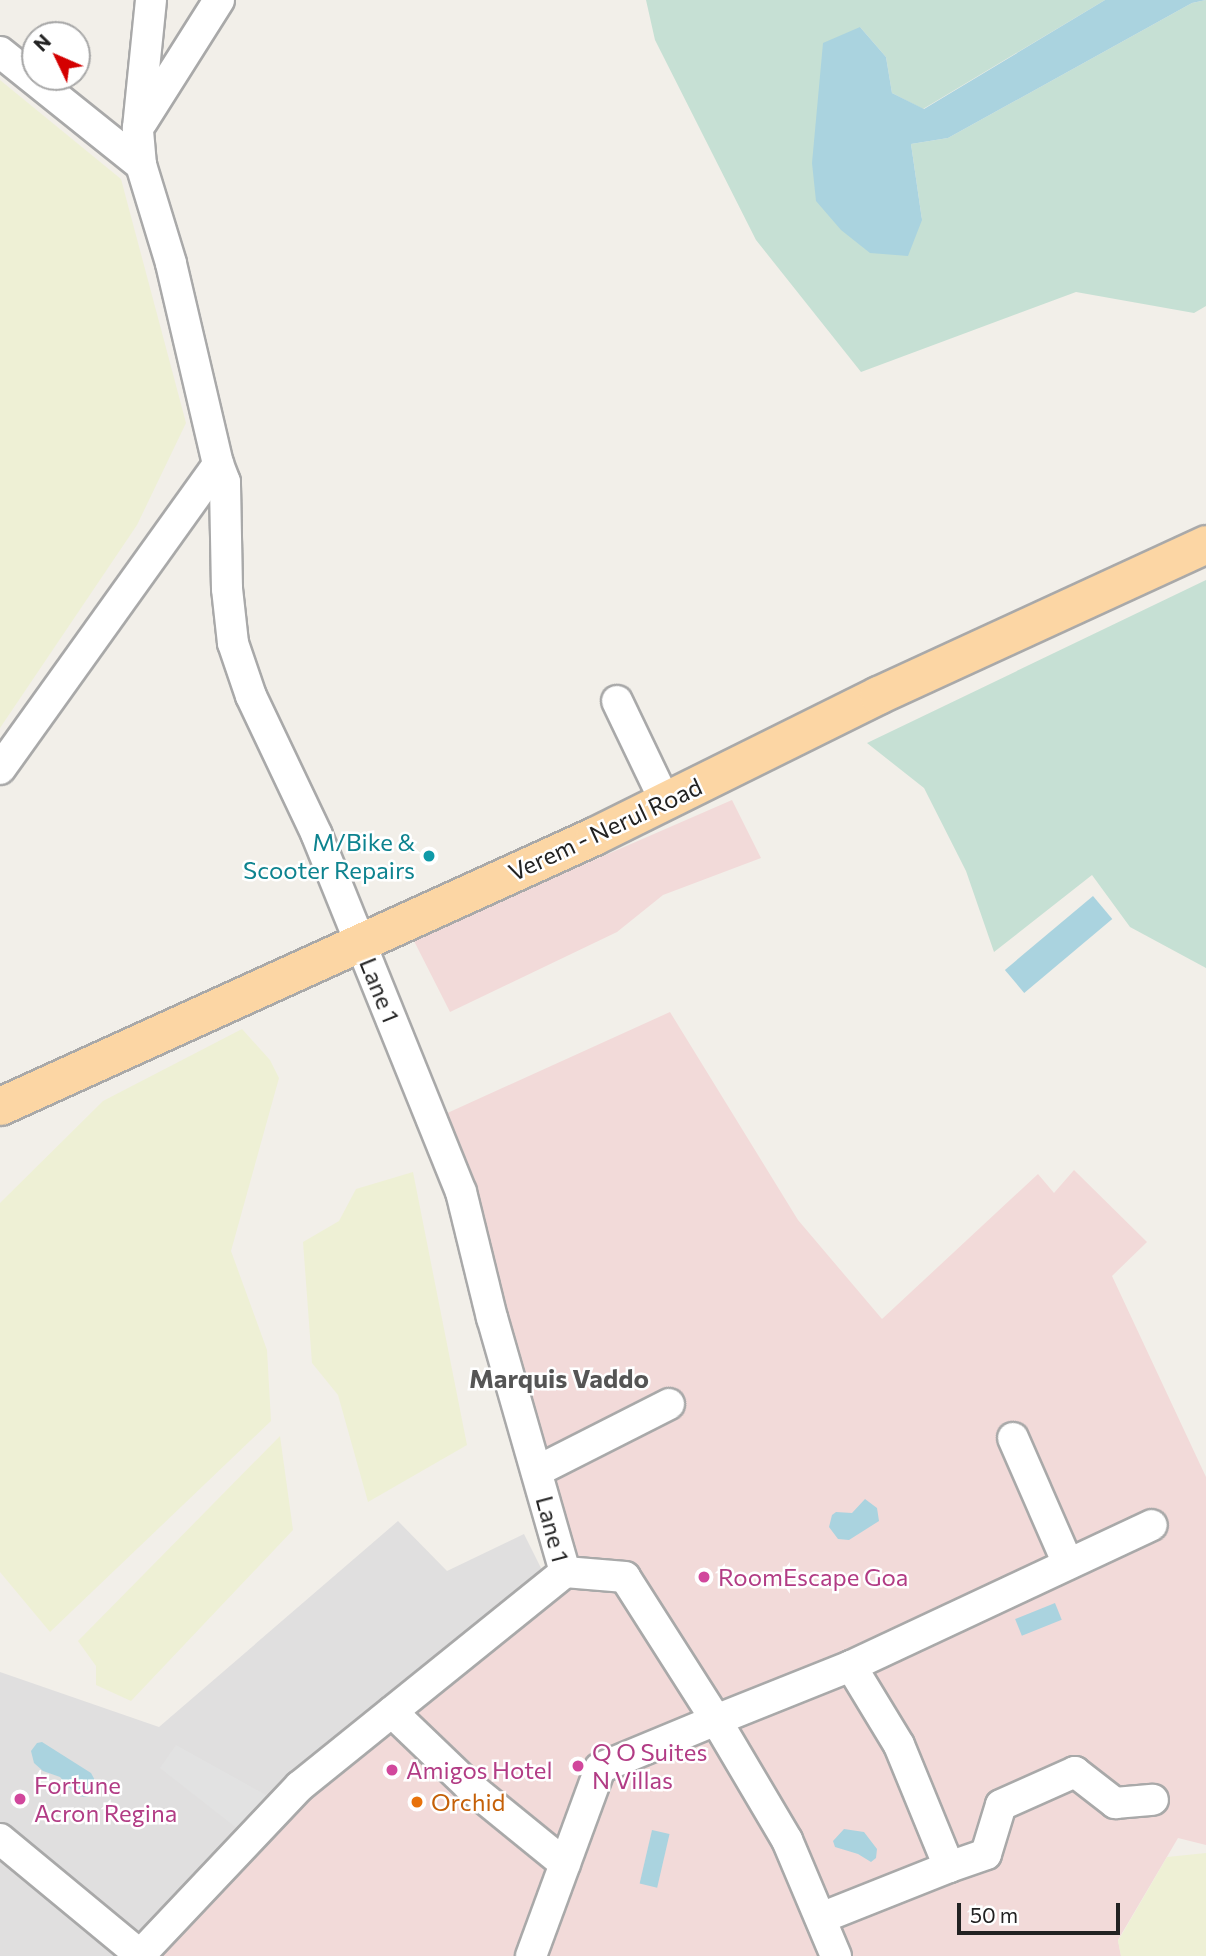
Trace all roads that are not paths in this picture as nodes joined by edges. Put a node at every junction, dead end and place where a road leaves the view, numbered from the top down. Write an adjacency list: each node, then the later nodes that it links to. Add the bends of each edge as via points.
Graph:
1 (151, 0): 4 (street, Lane 1)
2 (219, 0): 4 (street)
3 (0, 52): 5 (street)
4 (138, 128): 5 (street, Lane 1)
5 (141, 165): 6 (street, Lane 1, via 171,263)
6 (218, 464): 9 (street); 11 (street, Lane 1, via 225,482 233,643 251,696)
7 (1206, 544): 10 (main road, Verem - Nerul Road, via 878,695)
8 (617, 701): 10 (street)
9 (0, 769)
10 (665, 801): 11 (main road, Verem - Nerul Road)
11 (361, 940): 12 (main road, Verem - Nerul Road); 15 (street, Lane 1, via 461,1192)
12 (0, 1106)
13 (670, 1404): 15 (street)
14 (1013, 1438): 17 (street)
15 (537, 1471): 18 (street, Lane 1)
16 (1152, 1525): 17 (street)
17 (1068, 1564): 19 (street)
18 (565, 1572): 20 (street, Lane 1); 21 (street, via 625,1577)
19 (851, 1666): 21 (street); 25 (street, via 899,1745)
20 (391, 1712): 24 (street, via 468,1785); 27 (street, Lane 1, via 300,1786)
21 (716, 1720): 24 (street, via 600,1768); 26 (street, via 787,1840)
22 (1153, 1801): 25 (street, via 1115,1803 1075,1772 1001,1805 986,1854)
23 (0, 1839): 27 (street)
24 (565, 1864): 28 (street)
25 (949, 1867): 26 (street)
26 (821, 1918): 29 (street)
27 (140, 1955)
28 (530, 1956)
29 (836, 1956)

